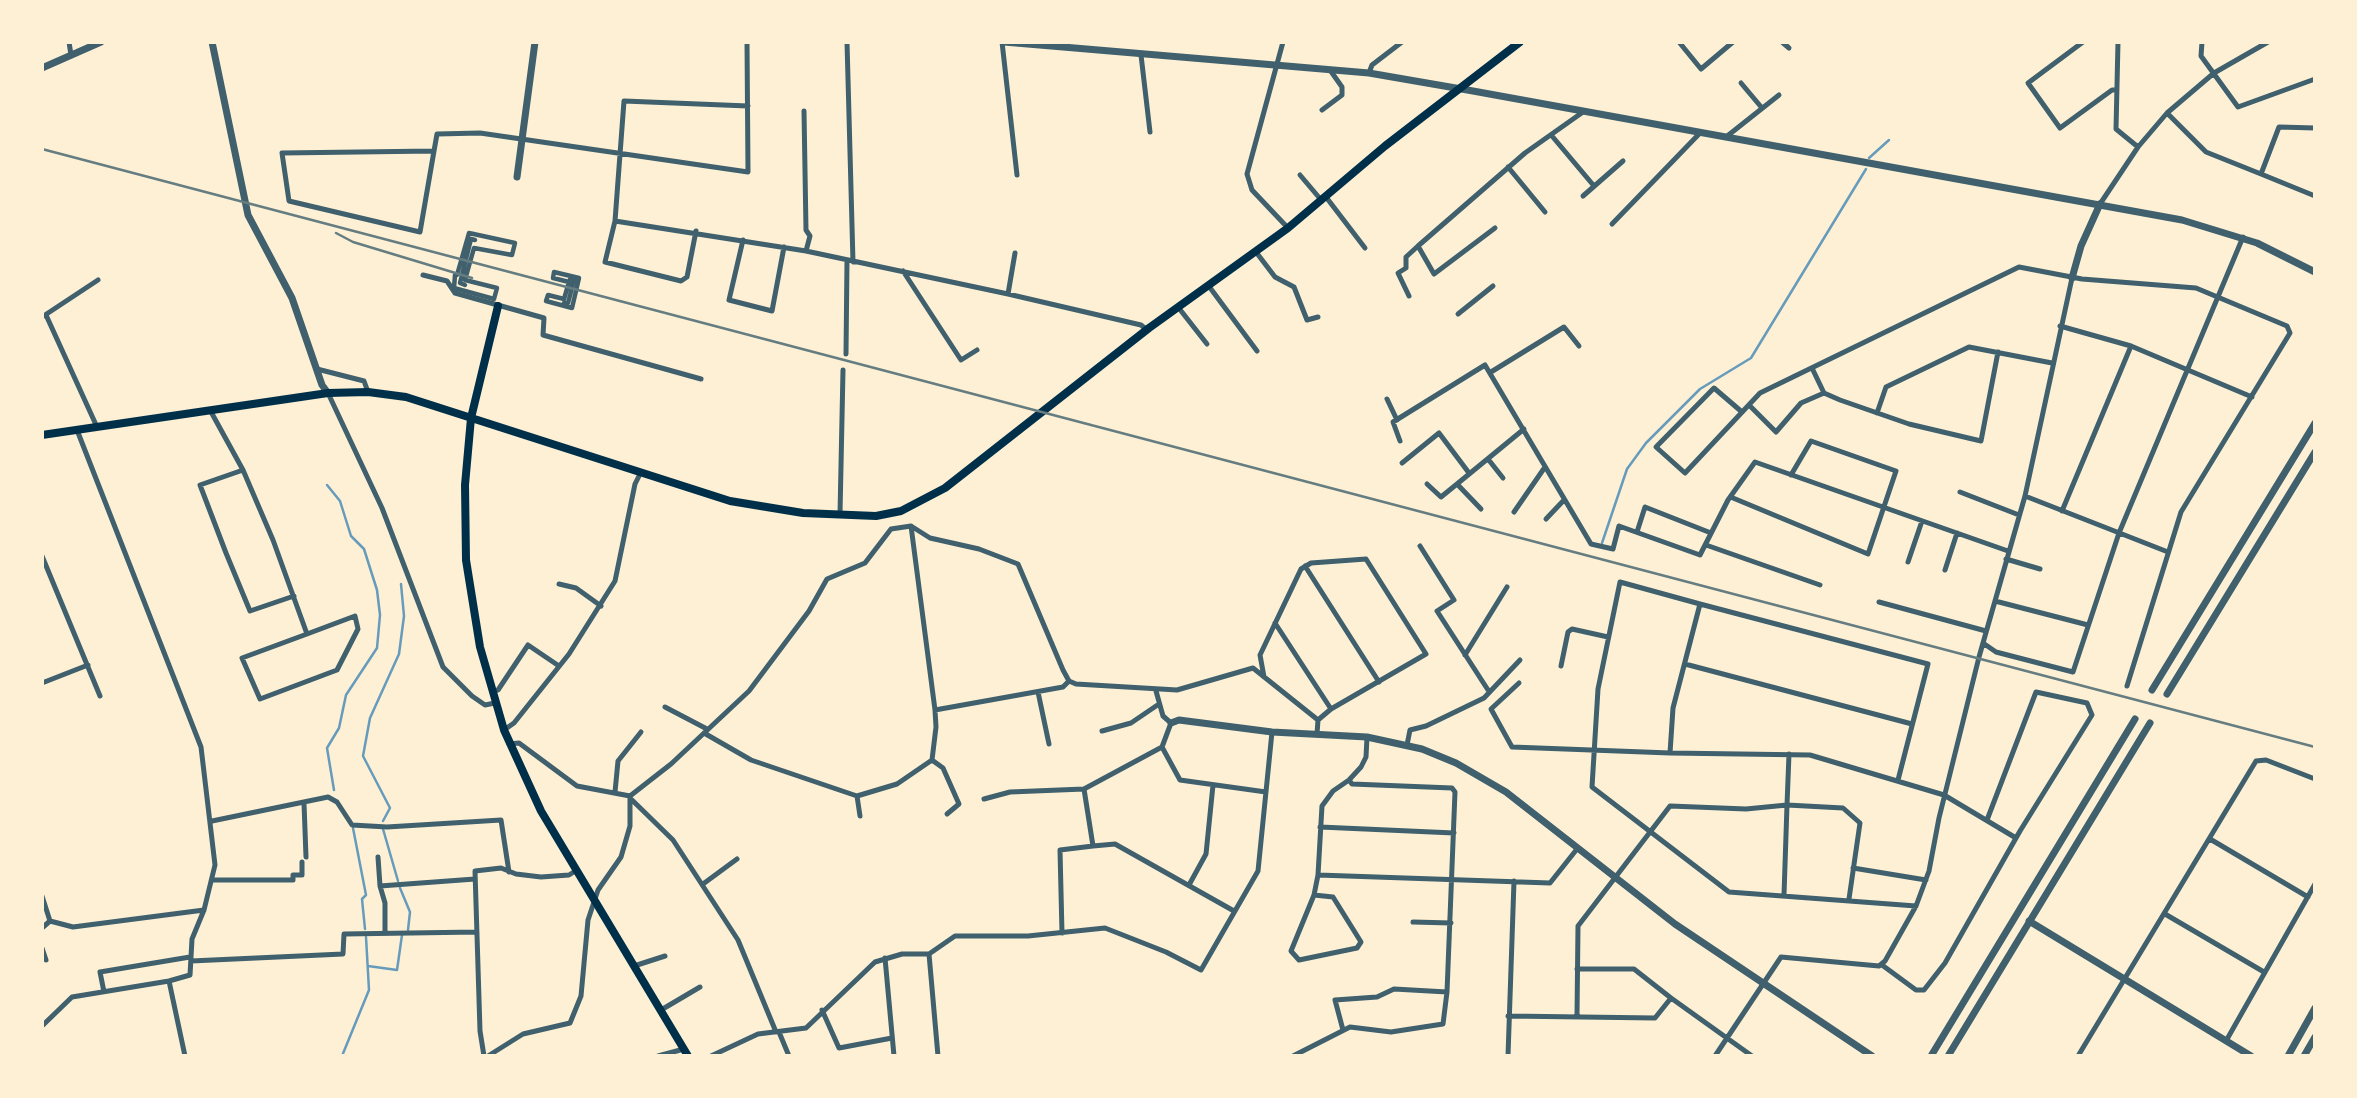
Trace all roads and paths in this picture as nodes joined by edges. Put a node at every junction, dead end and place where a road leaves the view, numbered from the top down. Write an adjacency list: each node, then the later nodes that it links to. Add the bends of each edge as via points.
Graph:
1 (69, 42): 19 (street)
2 (102, 42): 19 (street)
3 (212, 42): 104 (street, via 246,208 292,298)
4 (535, 42): 42 (street)
5 (747, 42): 31 (street)
6 (847, 42): 72 (street)
7 (1003, 42): 20 (street); 50 (street)
8 (1283, 42): 22 (street)
9 (1402, 42): 24 (street, via 1372,65)
10 (1520, 42): 28 (main road)
11 (1679, 42): 12 (street, via 1701,69)
12 (1733, 42)
13 (1782, 42): 18 (street)
14 (2084, 42): 29 (street, via 2028,83 2060,128)
15 (2118, 42): 29 (street)
16 (2202, 42): 25 (street, via 2202,56)
17 (2268, 42): 25 (street)
18 (1789, 48)
19 (71, 55): 21 (street)
20 (1141, 55): 22 (street); 38 (street)
21 (43, 64)
22 (1277, 65): 23 (street); 60 (street, via 1247,174 1252,190)
23 (1330, 70): 24 (street); 33 (street, via 1342,94)
24 (1369, 73): 28 (street)
25 (2214, 73): 26 (street, via 2238,107); 36 (street)
26 (2315, 79)
27 (1741, 83): 32 (street)
28 (1461, 90): 35 (street); 55 (main road)
29 (2117, 90): 43 (street, via 2116,129)
30 (1779, 96): 32 (street)
31 (748, 106): 45 (street, via 624,102); 45 (street, via 748,172)
32 (1762, 108): 41 (street)
33 (1322, 110)
34 (804, 111): 69 (street, via 806,230 810,236)
35 (1583, 112): 39 (street); 40 (street)
36 (2167, 113): 43 (street); 48 (street, via 2206,152)
37 (2315, 128): 48 (street, via 2279,127)
38 (1150, 132)
39 (1700, 133): 41 (street); 59 (street)
40 (1552, 136): 47 (street); 52 (street)
41 (1726, 137): 56 (street)
42 (521, 139): 44 (street, via 480,133 437,134); 45 (street); 51 (street)
43 (2138, 147): 56 (street)
44 (434, 151): 44 (street, via 282,153 289,201 420,232)
45 (621, 154): 58 (street)
46 (1623, 161): 52 (street)
47 (1508, 167): 57 (street); 66 (street)
48 (2261, 174): 54 (street)
49 (1300, 175): 55 (street)
50 (1017, 176)
51 (517, 177)
52 (1594, 186): 53 (street)
53 (1583, 196)
54 (2315, 196)
55 (1324, 199): 60 (main road); 68 (street)
56 (2100, 204): 63 (street); 77 (street)
57 (1545, 212)
58 (615, 221): 62 (street); 62 (street, via 605,262 681,281 687,277)
59 (1612, 224)
60 (1288, 228): 70 (main road)
61 (1495, 228): 66 (street, via 1434,274)
62 (696, 231): 65 (street)
63 (2242, 237): 75 (street); 86 (street)
64 (475, 240): 80 (street, via 471,239 460,283)
65 (743, 240): 67 (street); 67 (street, via 729,300 772,311)
66 (1418, 246): 85 (street, via 1398,273)
67 (784, 247): 69 (street)
68 (1365, 248)
69 (806, 251): 72 (street)
70 (1256, 252): 81 (main road); 92 (street, via 1275,277 1294,287 1307,320)
71 (1015, 253): 84 (street)
72 (850, 261): 73 (street); 101 (street)
73 (903, 271): 84 (street); 98 (street, via 961,360)
74 (554, 272): 74 (street, via 579,278 572,308 546,301 548,295 564,299 569,282 553,278)
75 (2315, 272)
76 (423, 275): 88 (street, via 447,281 455,293)
77 (2072, 278): 86 (street, via 2196,288); 93 (street); 103 (street, via 2019,267)
78 (570, 279): 87 (street, via 574,280 568,303)
79 (98, 280): 91 (street)
80 (465, 285)
81 (1208, 285): 89 (main road); 99 (street)
82 (1493, 286): 90 (street)
83 (497, 288): 83 (street, via 494,299 454,288 469,233 515,243 512,255 474,248 465,280)
84 (1009, 294): 94 (street)
85 (1409, 296)
86 (2217, 297): 105 (street); 112 (street, via 2287,326 2290,333)
87 (564, 303)
88 (499, 306): 108 (street, via 544,318 543,335); 118 (main road)
89 (1178, 307): 94 (main road); 95 (street)
90 (1458, 314)
91 (44, 316): 121 (street)
92 (1318, 317)
93 (2060, 326): 97 (street); 102 (street)
94 (1147, 330): 146 (main road, via 945,488 918,505)
95 (1207, 344)
96 (1579, 346): 107 (street, via 1564,327)
97 (2131, 346): 105 (street); 143 (street)
98 (977, 350)
99 (1257, 351)
100 (1998, 352): 102 (street); 117 (street, via 1969,346 1886,387); 117 (street, via 1981,441)
101 (846, 354)
102 (2052, 363): 138 (street)
103 (1812, 368): 111 (street); 114 (street, via 1760,393)
104 (317, 369): 109 (street, via 364,381); 110 (street)
105 (2185, 369): 112 (street); 155 (street)
106 (843, 370): 145 (street)
107 (1491, 372): 119 (street, via 1485,365); 122 (street)
108 (701, 379)
109 (368, 392): 110 (main road); 118 (main road, via 406,397)
110 (328, 393): 115 (main road); 200 (street, via 382,508 443,667 472,696 485,705)
111 (1824, 393): 114 (street, via 1801,403 1776,432); 117 (street)
112 (2252, 397): 159 (street, via 2181,512)
113 (1387, 399): 119 (street)
114 (1749, 405): 116 (street)
115 (210, 410): 121 (main road); 130 (street)
116 (1742, 412): 116 (street, via 1685,473 1656,446 1714,388)
117 (1877, 412)
118 (471, 418): 131 (main road); 195 (main road, via 465,485 466,560 473,617)
119 (1397, 420): 125 (street, via 1393,422)
120 (2315, 423): 193 (street)
121 (97, 427): 123 (main road)
122 (1524, 429): 127 (street); 129 (street)
123 (78, 430): 124 (main road); 242 (street, via 201,747)
124 (42, 435)
125 (1400, 441)
126 (2315, 453): 197 (street)
127 (1488, 458): 132 (street); 134 (street)
128 (1402, 463): 132 (street, via 1439,433)
129 (1545, 467): 140 (street); 144 (street)
130 (243, 470): 169 (street); 169 (street, via 200,485 226,553 250,611)
131 (641, 472): 145 (main road, via 740,503); 173 (street, via 615,581)
132 (1469, 473): 136 (street)
133 (1791, 475): 139 (street, via 1755,462); 141 (street); 141 (street, via 1811,441 1896,471)
134 (1503, 478)
135 (1427, 484): 136 (street, via 1441,497)
136 (1457, 484): 142 (street)
137 (1960, 492): 147 (street)
138 (2025, 496): 143 (street); 147 (street)
139 (1733, 498): 141 (street, via 1868,554); 153 (street)
140 (1564, 500): 148 (street); 152 (street, via 1591,544 1613,549 1619,526)
141 (1884, 507): 149 (street)
142 (1481, 509)
143 (2062, 511): 155 (street)
144 (1514, 512)
145 (841, 514): 146 (main road)
146 (889, 514): 151 (street)
147 (2019, 515): 158 (street)
148 (1546, 519)
149 (1922, 521): 154 (street); 162 (street)
150 (911, 526): 151 (street); 187 (street, via 930,538 1018,564); 205 (street)
151 (891, 529): 212 (street, via 865,564 827,579 766,671)
152 (1637, 532): 153 (street, via 1645,507); 156 (street, via 1700,555)
153 (1712, 533): 156 (street)
154 (1957, 533): 158 (street); 165 (street)
155 (2119, 533): 159 (street); 175 (street)
156 (1706, 545): 167 (street)
157 (1420, 546): 180 (street, via 1454,600 1437,611)
158 (2008, 551): 161 (street)
159 (2168, 552): 191 (street)
160 (42, 556): 183 (street)
161 (2006, 559): 164 (street); 170 (street)
162 (1908, 562)
163 (1306, 566): 174 (street); 188 (street); 188 (street, via 1366,559 1426,654)
164 (2040, 569)
165 (1945, 570)
166 (559, 584): 173 (street, via 576,588)
167 (1820, 585)
168 (1507, 587): 180 (street)
169 (293, 596): 177 (street)
170 (1995, 601): 175 (street); 176 (street)
171 (1879, 602): 176 (street)
172 (1700, 604): 178 (street, via 1620,582); 182 (street); 210 (street, via 1928,664)
173 (601, 606): 184 (street)
174 (1275, 623): 186 (street, via 1260,655); 203 (street)
175 (2088, 625): 179 (street, via 2073,672 1996,652)
176 (1986, 631): 179 (street)
177 (307, 634): 177 (street, via 242,658 260,699 337,670 358,629 355,616)
178 (1608, 637): 185 (street, via 1572,629); 222 (street)
179 (1983, 643): 233 (street)
180 (1465, 655): 192 (street)
181 (1520, 660): 192 (street)
182 (1685, 664): 210 (street); 223 (street, via 1673,708)
183 (88, 665): 189 (street); 198 (street)
184 (559, 666): 195 (street, via 528,645 498,690); 211 (street)
185 (1561, 666)
186 (1264, 677): 194 (street, via 1253,668 1177,690); 207 (street)
187 (1069, 681): 194 (street); 196 (street, via 1063,687)
188 (1378, 682): 203 (street)
189 (42, 683)
190 (1519, 683): 204 (street)
191 (2127, 685)
192 (1488, 690): 199 (street)
193 (2152, 690)
194 (1156, 691): 201 (street)
195 (492, 692): 200 (main road)
196 (1038, 692): 205 (street); 219 (street)
197 (2167, 694)
198 (100, 696)
199 (1483, 698): 204 (street); 220 (street, via 1410,730)
200 (495, 703): 211 (main road)
201 (1159, 704): 208 (street); 213 (street, via 1131,723)
202 (665, 707): 212 (street)
203 (1331, 709): 207 (street)
204 (1491, 709): 222 (street, via 1512,747)
205 (935, 710): 225 (street)
206 (2135, 719): 326 (street)
207 (1318, 720): 216 (street)
208 (1171, 723): 215 (street, via 1179,720); 221 (street)
209 (2150, 723): 276 (street)
210 (1912, 724): 228 (street)
211 (504, 730): 218 (main road)
212 (706, 731): 234 (street, via 751,760); 235 (street)
213 (1102, 731)
214 (641, 732): 231 (street, via 618,761)
215 (1272, 732): 216 (street); 232 (street)
216 (1317, 734): 217 (street)
217 (1367, 737): 220 (street); 227 (street, via 1366,757)
218 (509, 744): 231 (street, via 519,743 569,782); 253 (main road, via 541,811)
219 (1049, 744)
220 (1407, 745): 249 (street, via 1489,780)
221 (1162, 747): 229 (street, via 1180,780); 230 (street)
222 (1593, 750): 223 (street); 244 (street, via 1592,787)
223 (1670, 753): 224 (street)
224 (1789, 754): 228 (street, via 1810,755); 238 (street)
225 (932, 761): 234 (street, via 897,784); 239 (street, via 943,768 959,804)
226 (2315, 779): 247 (street, via 2266,760 2256,761)
227 (1349, 780): 243 (street, via 1322,806); 245 (street, via 1352,784 1452,788)
228 (1898, 780): 233 (street)
229 (1213, 785): 232 (street); 264 (street, via 1206,855)
230 (1084, 789): 236 (street, via 1010,792); 248 (street)
231 (615, 792): 235 (street)
232 (1266, 792): 274 (street, via 1258,871)
233 (1944, 795): 241 (street); 260 (street)
234 (857, 796): 240 (street)
235 (631, 798): 262 (street, via 673,839); 270 (street, via 630,826 621,857)
236 (984, 799)
237 (304, 803): 242 (street); 254 (street, via 328,797 337,802 352,825 501,820); 259 (street, via 302,875 293,875 293,880)
238 (1787, 805): 244 (street, via 1746,809 1670,806); 252 (street, via 1843,808 1860,822); 267 (street)
239 (947, 814)
240 (860, 816)
241 (1987, 820): 246 (street); 246 (street, via 2036,692 2087,703 2092,715)
242 (212, 821): 259 (street)
243 (1320, 827): 245 (street); 255 (street)
244 (1650, 832): 256 (street); 267 (street, via 1729,892)
245 (1454, 833): 258 (street)
246 (2016, 838): 290 (street, via 1945,963 1924,990 1916,990)
247 (2210, 839): 269 (street); 275 (street)
248 (1093, 846): 264 (street, via 1115,844); 283 (street, via 1060,850)
249 (1577, 849): 256 (street); 261 (street, via 1550,883)
250 (378, 857): 265 (street)
251 (737, 859): 262 (street)
252 (1853, 868): 260 (street); 271 (street)
253 (577, 870): 254 (street, via 541,877); 270 (main road)
254 (509, 872): 257 (street, via 501,868 475,871)
255 (1318, 875): 258 (street); 266 (street)
256 (1615, 878): 292 (street, via 1578,926); 296 (street)
257 (475, 879): 265 (street); 281 (street)
258 (1452, 879): 261 (street); 279 (street)
259 (214, 880): 273 (street)
260 (1926, 880): 272 (street)
261 (1514, 881): 304 (street)
262 (703, 884): 308 (street, via 738,940)
263 (2315, 884): 269 (street)
264 (1189, 885): 274 (street)
265 (380, 886): 282 (street)
266 (1314, 895): 266 (street, via 1333,897 1361,942 1357,948 1299,960 1291,951)
267 (1784, 895): 271 (street)
268 (42, 896): 277 (street)
269 (2308, 897): 293 (street)
270 (594, 898): 291 (main road); 315 (street, via 582,996 570,1023 523,1034)
271 (1849, 900): 272 (street)
272 (1916, 906): 290 (street)
273 (205, 910): 277 (street, via 73,927); 288 (street, via 192,939)
274 (1234, 911): 283 (street, via 1200,970 1105,928)
275 (2165, 914): 293 (street); 294 (street)
276 (2029, 921): 294 (street); 327 (street)
277 (50, 922): 280 (street)
278 (1413, 922): 279 (street)
279 (1451, 923): 299 (street)
280 (42, 928)
281 (477, 932): 282 (street); 315 (street, via 480,1031)
282 (385, 933): 288 (street, via 344,933 343,954)
283 (1062, 933): 285 (street, via 965,934)
284 (42, 948): 289 (street)
285 (929, 954): 287 (street); 320 (street)
286 (665, 956): 291 (street)
287 (886, 958): 303 (street, via 874,962); 310 (street)
288 (190, 959): 295 (street, via 190,975); 298 (street, via 100,972)
289 (46, 960)
290 (1882, 965): 296 (street, via 1781,957)
291 (634, 966): 302 (main road)
292 (1577, 969): 300 (street, via 1634,969); 305 (street)
293 (2264, 972): 312 (street)
294 (2125, 980): 312 (street); 328 (street)
295 (169, 981): 298 (street); 314 (street)
296 (1762, 985): 311 (street); 325 (street)
297 (700, 987): 302 (street)
298 (104, 992): 306 (street, via 66,1001)
299 (1447, 992): 307 (street, via 1443,1024 1391,1032); 307 (street, via 1394,989 1377,997 1335,1000)
300 (1671, 998): 305 (street, via 1656,1018); 311 (street)
301 (2315, 1008): 330 (street)
302 (661, 1010): 313 (main road)
303 (822, 1010): 308 (street, via 806,1028); 310 (street, via 839,1048)
304 (1508, 1016): 305 (street); 322 (street)
305 (1577, 1016)
306 (42, 1026)
307 (1343, 1030): 321 (street)
308 (778, 1032): 317 (street, via 758,1034); 318 (street)
309 (2315, 1037): 331 (street)
310 (892, 1038): 319 (street)
311 (1726, 1039): 323 (street); 324 (street)
312 (2226, 1041): 329 (street)
313 (686, 1053): 316 (street)
314 (185, 1056)
315 (486, 1056)
316 (658, 1056)
317 (711, 1056)
318 (789, 1056)
319 (894, 1056)
320 (938, 1056)
321 (1293, 1056)
322 (1508, 1056)
323 (1715, 1056)
324 (1752, 1056)
325 (1872, 1056)
326 (1931, 1056)
327 (1948, 1056)
328 (2078, 1056)
329 (2251, 1056)
330 (2288, 1056)
331 (2304, 1056)

